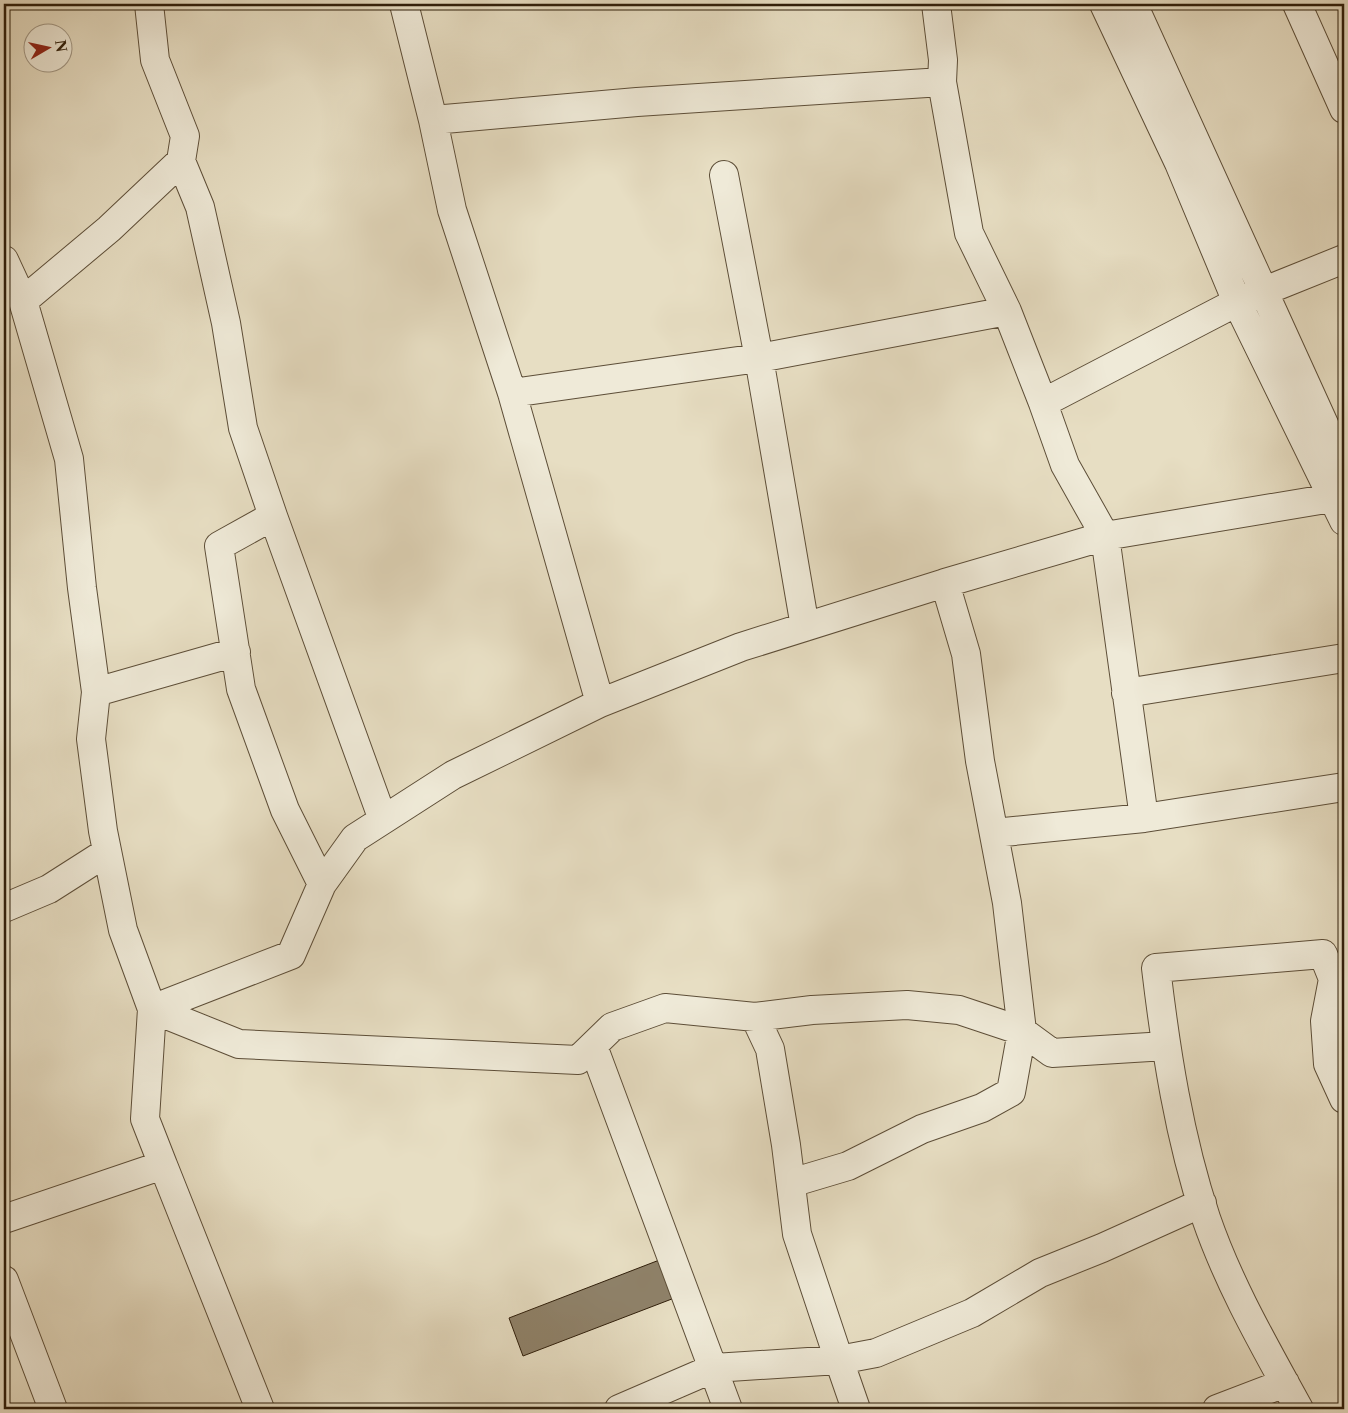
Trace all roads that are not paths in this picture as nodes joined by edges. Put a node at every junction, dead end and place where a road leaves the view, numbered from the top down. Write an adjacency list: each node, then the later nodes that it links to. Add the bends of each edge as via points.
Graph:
1 (149, 4): 10 (street, via 155,60 185,136)
2 (404, 4): 9 (street)
3 (936, 4): 7 (street, via 943,60)
4 (1104, 4): 16 (street, via 1179,163)
5 (1133, 4): 14 (street)
6 (1297, 4): 8 (street)
7 (942, 82): 9 (street, via 637,102); 17 (street, via 969,233)
8 (1344, 109)
9 (433, 120): 19 (street, via 452,210)
10 (181, 161): 15 (street, via 109,229); 23 (street, via 200,207 226,323 243,428)
11 (724, 175): 18 (street)
12 (1344, 259): 14 (street)
13 (4, 260): 15 (street)
14 (1263, 292): 16 (street); 21 (street)
15 (23, 301): 29 (street, via 69,459)
16 (1237, 302): 20 (street); 22 (street)
17 (1007, 311): 18 (street); 20 (street)
18 (759, 358): 19 (street); 26 (street)
19 (512, 393): 31 (street)
20 (1043, 403): 24 (street, via 1065,464)
21 (1344, 468)
22 (1341, 505): 24 (street)
23 (273, 516): 27 (street, via 219,546); 34 (street)
24 (1105, 536): 25 (street); 30 (street)
25 (945, 583): 26 (street); 35 (street, via 966,654 980,761)
26 (804, 627): 31 (street, via 741,647)
27 (236, 652): 29 (street); 37 (street, via 241,689 285,810)
28 (1344, 658): 30 (street)
29 (96, 692): 36 (street, via 91,739)
30 (1126, 693): 33 (street)
31 (600, 703): 34 (street, via 453,775)
32 (1344, 787): 33 (street)
33 (1144, 818): 35 (street)
34 (383, 820): 37 (street, via 355,838)
35 (994, 833): 42 (street, via 1007,903)
36 (108, 852): 38 (street, via 50,889); 40 (street, via 123,930)
37 (322, 884): 40 (street, via 291,954)
38 (4, 908)
39 (1339, 978): 44 (street, via 1323,954 1156,968); 45 (street, via 1325,1021 1328,1064)
40 (152, 1009): 43 (street, via 239,1044 578,1060); 46 (street, via 145,1119)
41 (755, 1017): 42 (street, via 907,1005 960,1010); 43 (street, via 665,1008 612,1027); 47 (street, via 770,1049)
42 (1022, 1031): 44 (street, via 1052,1053); 47 (street, via 1011,1092 982,1108 922,1129 848,1166)
43 (592, 1046): 52 (street)
44 (1166, 1046): 48 (street, via 1192,1171)
45 (1344, 1099)
46 (163, 1165): 49 (street); 55 (street)
47 (791, 1183): 51 (street, via 797,1234)
48 (1202, 1203): 51 (street, via 1040,1273 972,1313 876,1353); 53 (street, via 1234,1286)
49 (4, 1218)
50 (4, 1280): 54 (street)
51 (839, 1360): 52 (street); 58 (street)
52 (714, 1368): 56 (street); 57 (street)
53 (1285, 1383): 59 (street); 60 (street)
54 (52, 1409)
55 (260, 1409)
56 (619, 1409)
57 (728, 1409)
58 (856, 1409)
59 (1217, 1409)
60 (1298, 1409)

